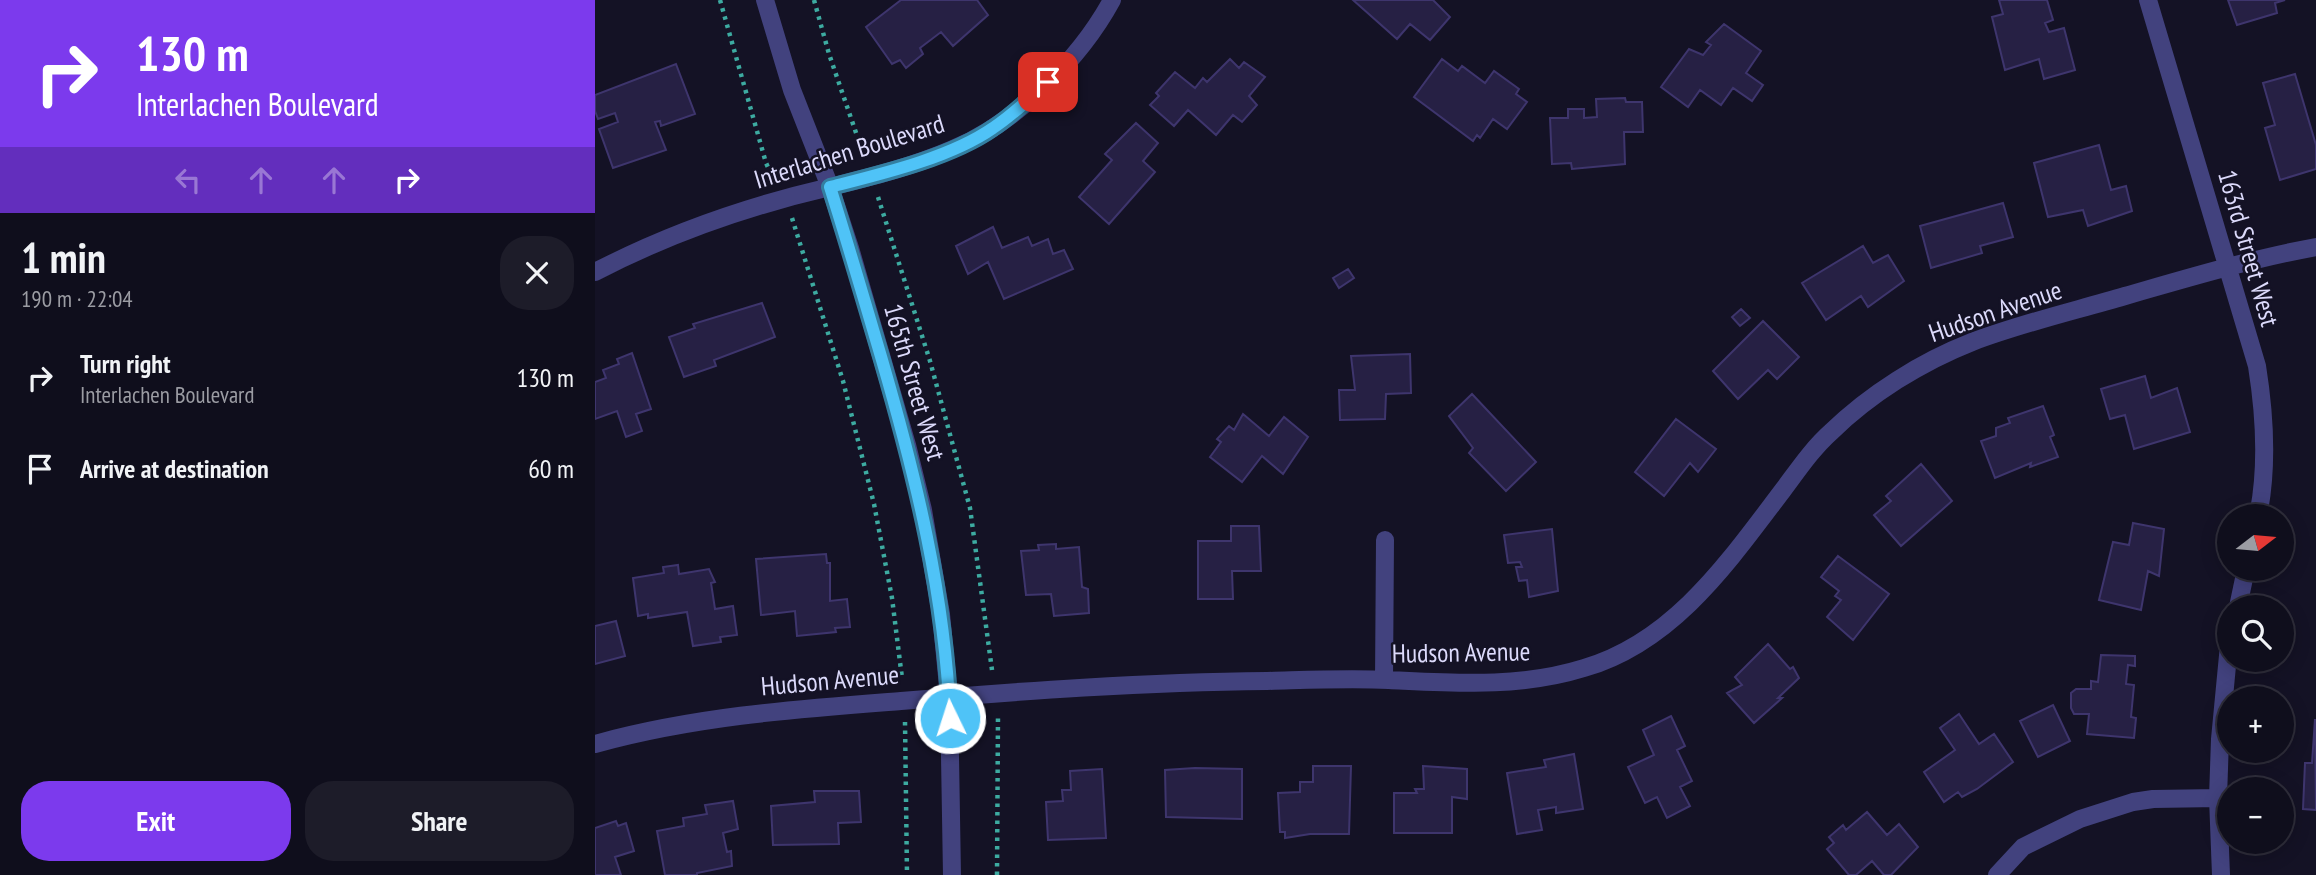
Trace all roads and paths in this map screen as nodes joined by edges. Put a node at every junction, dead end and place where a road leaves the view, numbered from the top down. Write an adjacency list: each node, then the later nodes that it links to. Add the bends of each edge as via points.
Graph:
1 (720, 0): 8 (path, via 766,163)
2 (765, 0): 7 (street, 165th Street West, via 792,90)
3 (814, 0): 6 (path)
4 (1112, 0): 6 (street, Interlachen Boulevard, via 1062,67 993,128 953,150)
5 (2148, 0): 10 (street, 163rd Street West)
6 (871, 177): 7 (street, Interlachen Boulevard); 16 (path, via 930,360 967,497)
7 (830, 187): 8 (street, Interlachen Boulevard); 17 (street, 165th Street West, via 923,510 941,614)
8 (783, 198): 11 (street, Interlachen Boulevard, via 707,222); 18 (path, via 797,229 843,381 874,504 893,598)
9 (2316, 247): 10 (street, Hudson Avenue)
10 (2228, 267): 12 (street, 163rd Street West, via 2262,398 2265,459); 15 (street, Hudson Avenue, via 1983,338 1891,384 1811,453 1699,594 1661,628 1612,659 1515,682)
11 (595, 272)
12 (2261, 504)
13 (1385, 540): 15 (street)
14 (2226, 672): 20 (street)
15 (1384, 680): 16 (street, Hudson Avenue)
16 (994, 693): 17 (street, Hudson Avenue); 25 (path, via 999,721)
17 (949, 697): 18 (street, Hudson Avenue); 24 (street, 165th Street West)
18 (904, 701): 19 (street, Hudson Avenue, via 708,719); 23 (path)
19 (595, 744)
20 (2219, 777)
21 (2217, 798): 26 (street, via 2153,799 2080,818 2023,847)
22 (2220, 854): 27 (street)
23 (907, 875)
24 (952, 875)
25 (997, 875)
26 (1997, 875)
27 (2221, 875)

